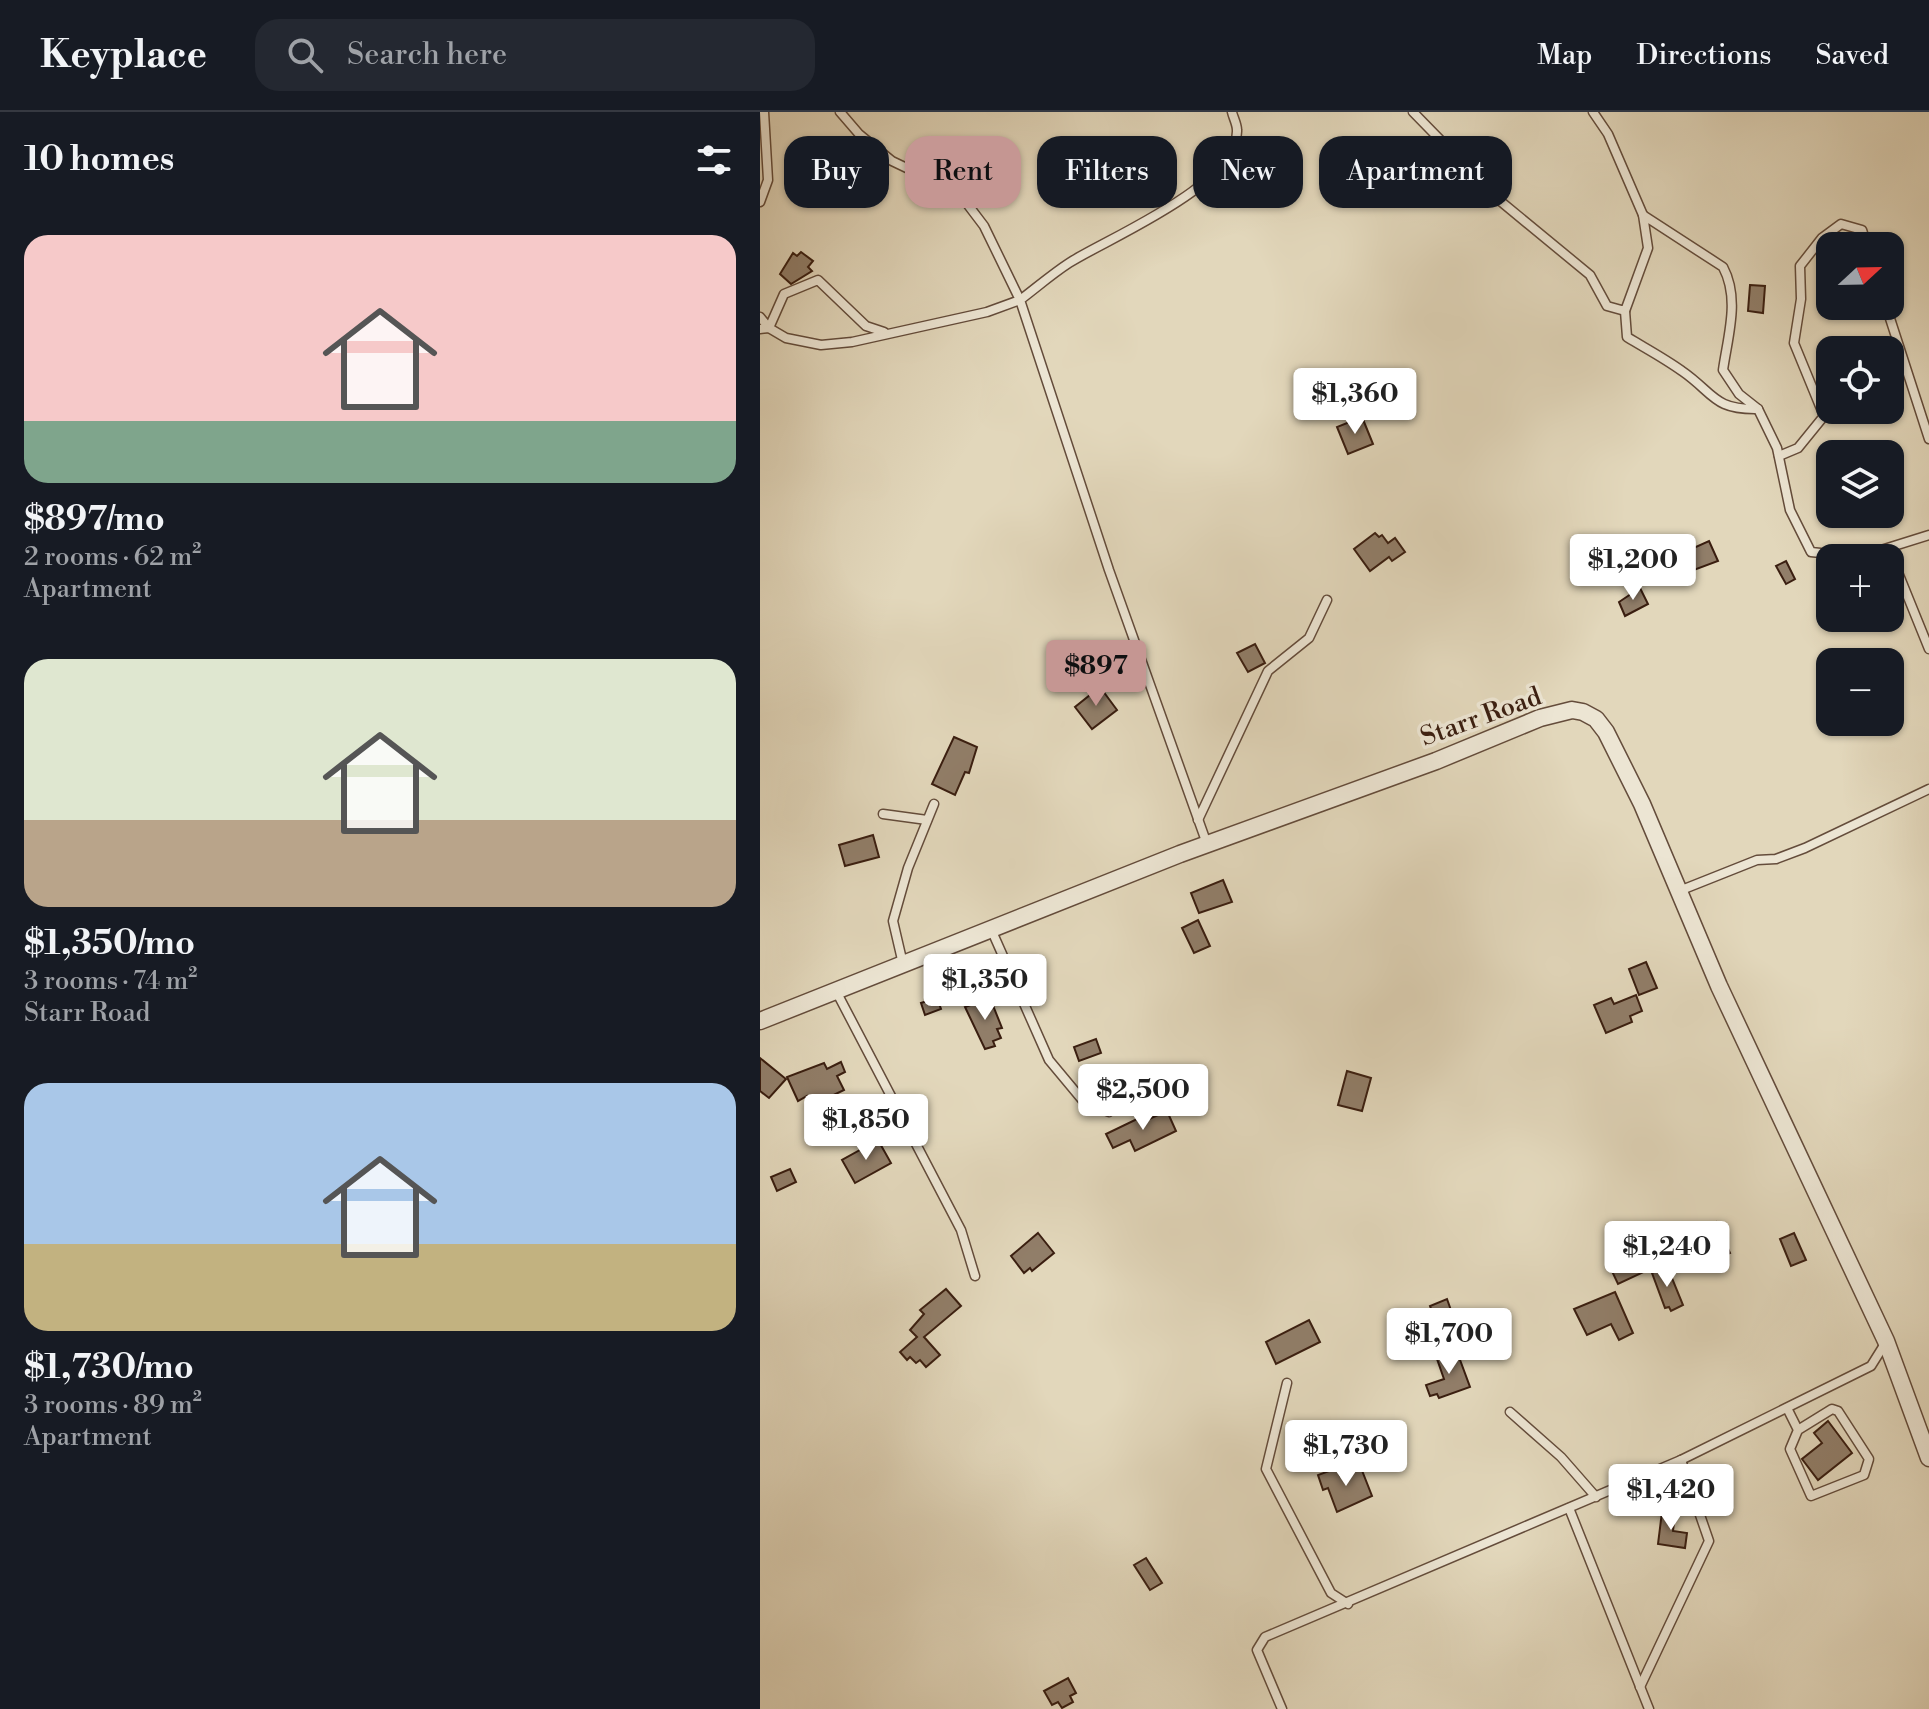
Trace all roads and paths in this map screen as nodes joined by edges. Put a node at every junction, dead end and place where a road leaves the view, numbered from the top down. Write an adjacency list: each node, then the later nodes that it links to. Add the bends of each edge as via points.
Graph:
1 (764, 112): 6 (lane, via 768,180)
2 (840, 112): 11 (lane, via 892,161 959,193 984,226)
3 (1232, 112): 11 (lane, via 1237,131 1229,156 1189,195 1069,263)
4 (1413, 112): 12 (lane, via 1499,200 1590,275 1607,306)
5 (1593, 112): 7 (lane)
6 (760, 202)
7 (1643, 215): 12 (lane, via 1648,248); 17 (lane, via 1723,267 1733,301 1723,370 1739,394)
8 (1830, 232): 9 (lane, via 1841,224)
9 (1863, 232)
10 (1816, 246): 19 (lane, via 1800,266 1794,343 1824,416 1798,448)
11 (1020, 300): 16 (lane, via 987,312); 32 (lane)
12 (1625, 311): 17 (lane, via 1627,337 1684,372 1717,404)
13 (760, 317): 15 (lane)
14 (1891, 320): 18 (lane)
15 (764, 328): 16 (lane, via 821,345); 16 (lane, via 784,294 818,280 866,326)
16 (884, 332)
17 (1758, 409): 19 (lane)
18 (1929, 439)
19 (1779, 456): 22 (lane, via 1790,510 1811,552)
20 (1929, 535): 21 (lane)
21 (1903, 544)
22 (1816, 552)
23 (1904, 587): 26 (lane)
24 (1327, 600): 32 (lane, via 1309,638 1268,671)
25 (1929, 616): 26 (lane)
26 (1918, 621): 27 (lane)
27 (1929, 649)
28 (1929, 789): 34 (lane, via 1805,848 1757,860)
29 (934, 804): 31 (lane)
30 (883, 814): 31 (lane)
31 (927, 820): 36 (lane, via 893,921)
32 (1198, 820): 33 (lane)
33 (1207, 844): 34 (street, Starr Road, via 1572,710 1596,719 1606,732); 35 (street, Starr Road)
34 (1679, 891): 41 (street, Starr Road)
35 (991, 929): 36 (street, Starr Road); 39 (lane, via 1049,1060 1084,1102)
36 (903, 964): 37 (street, Starr Road)
37 (836, 991): 38 (street, Starr Road); 40 (lane, via 961,1230)
38 (760, 1021)
39 (1109, 1112)
40 (975, 1276)
41 (1886, 1341): 43 (lane, via 1871,1366); 46 (street, Starr Road)
42 (1287, 1383): 50 (lane, via 1266,1469 1331,1593)
43 (1787, 1408): 45 (lane); 47 (lane)
44 (1510, 1412): 48 (lane)
45 (1798, 1430): 45 (lane, via 1790,1449 1811,1496 1868,1469 1869,1459 1838,1411 1824,1412)
46 (1929, 1458)
47 (1681, 1460): 48 (lane); 51 (lane, via 1709,1541)
48 (1596, 1497): 49 (lane)
49 (1569, 1508): 50 (lane); 51 (lane)
50 (1348, 1604): 52 (lane, via 1265,1637 1257,1650)
51 (1640, 1687): 53 (lane)
52 (1282, 1709)
53 (1649, 1709)

